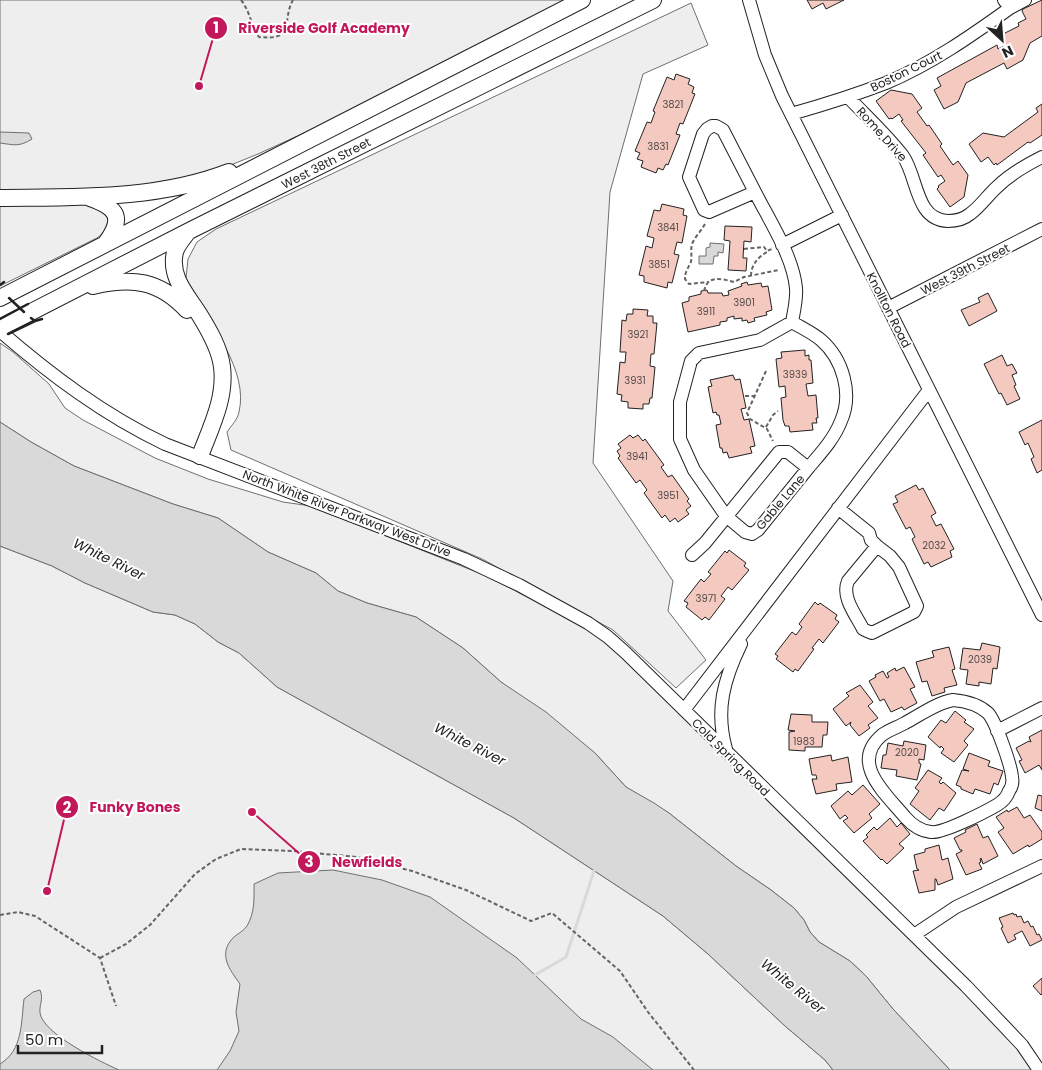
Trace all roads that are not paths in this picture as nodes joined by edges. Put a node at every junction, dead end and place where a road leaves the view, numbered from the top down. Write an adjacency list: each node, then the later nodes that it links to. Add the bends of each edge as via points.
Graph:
1 (582, 0): 8 (main road)
2 (653, 0): 15 (main road, West 38th Street)
3 (749, 0): 7 (street, Knollton Road, via 767,60)
4 (1025, 0): 5 (street, Boston Court)
5 (1007, 4): 6 (street, Boston Court, via 974,34 934,59)
6 (848, 97): 7 (street, Boston Court); 9 (street, Rome Drive, via 902,155 912,173 921,203 940,219 955,220 970,215 1001,183)
7 (791, 114): 13 (street, Knollton Road)
8 (291, 148): 11 (main road, via 198,181 141,192); 16 (main road)
9 (1042, 157)
10 (755, 192): 10 (street, via 709,212 704,210 689,177 706,129 712,126 723,130); 17 (street)
11 (86, 197): 12 (main road); 16 (main road, via 106,204 114,212 116,226)
12 (0, 198)
13 (842, 215): 17 (street); 20 (street, Knollton Road)
14 (1042, 229): 20 (street, West 39th Street)
15 (189, 231): 18 (main road, West 38th Street); 23 (main road, via 175,250 174,269 183,293)
16 (106, 243): 19 (main road)
17 (782, 244): 21 (street, via 796,292)
18 (72, 291): 22 (main road, West 38th Street); 23 (main road, via 116,281 150,284 176,298)
19 (2, 296)
20 (888, 308): 24 (street, Knollton Road)
21 (792, 322): 26 (street, Gable Lane, via 814,334 829,348 839,363 846,387 841,422 832,439); 28 (street, Gable Lane, via 760,340 702,351 691,361 680,402 680,439 694,470)
22 (0, 329): 25 (street, North White River Parkway West Drive, via 42,368 118,420 165,444)
23 (215, 342): 25 (main road, via 222,366 222,391)
24 (929, 390): 27 (street, Cold Spring Road); 31 (street, Knollton Road)
25 (200, 456): 34 (street, North White River Parkway West Drive, via 439,549 519,585 608,637)
26 (808, 468): 28 (street, Gable Lane, via 788,452 779,452); 28 (street, Gable Lane, via 752,534)
27 (836, 511): 29 (street, via 869,533); 32 (street, Cold Spring Road)
28 (726, 516): 30 (street)
29 (874, 543): 29 (street, via 899,567 917,606 914,612 872,633 864,628 846,597 846,586)
30 (692, 555)
31 (1040, 607)
32 (752, 621): 34 (street, Cold Spring Road); 36 (street, via 730,667 723,695 720,726)
33 (1042, 708): 35 (street)
34 (684, 710): 36 (street, Cold Spring Road)
35 (997, 731): 35 (street, via 1012,779 1008,794 997,805 943,830 923,831 912,825 874,780 869,768 871,748 883,734 941,703 953,700 979,707 992,719)
36 (726, 752): 38 (street, Cold Spring Road)
37 (1042, 866): 38 (street, via 956,907)
38 (914, 935): 39 (street, Cold Spring Road, via 1000,1020)
39 (1039, 1070)

